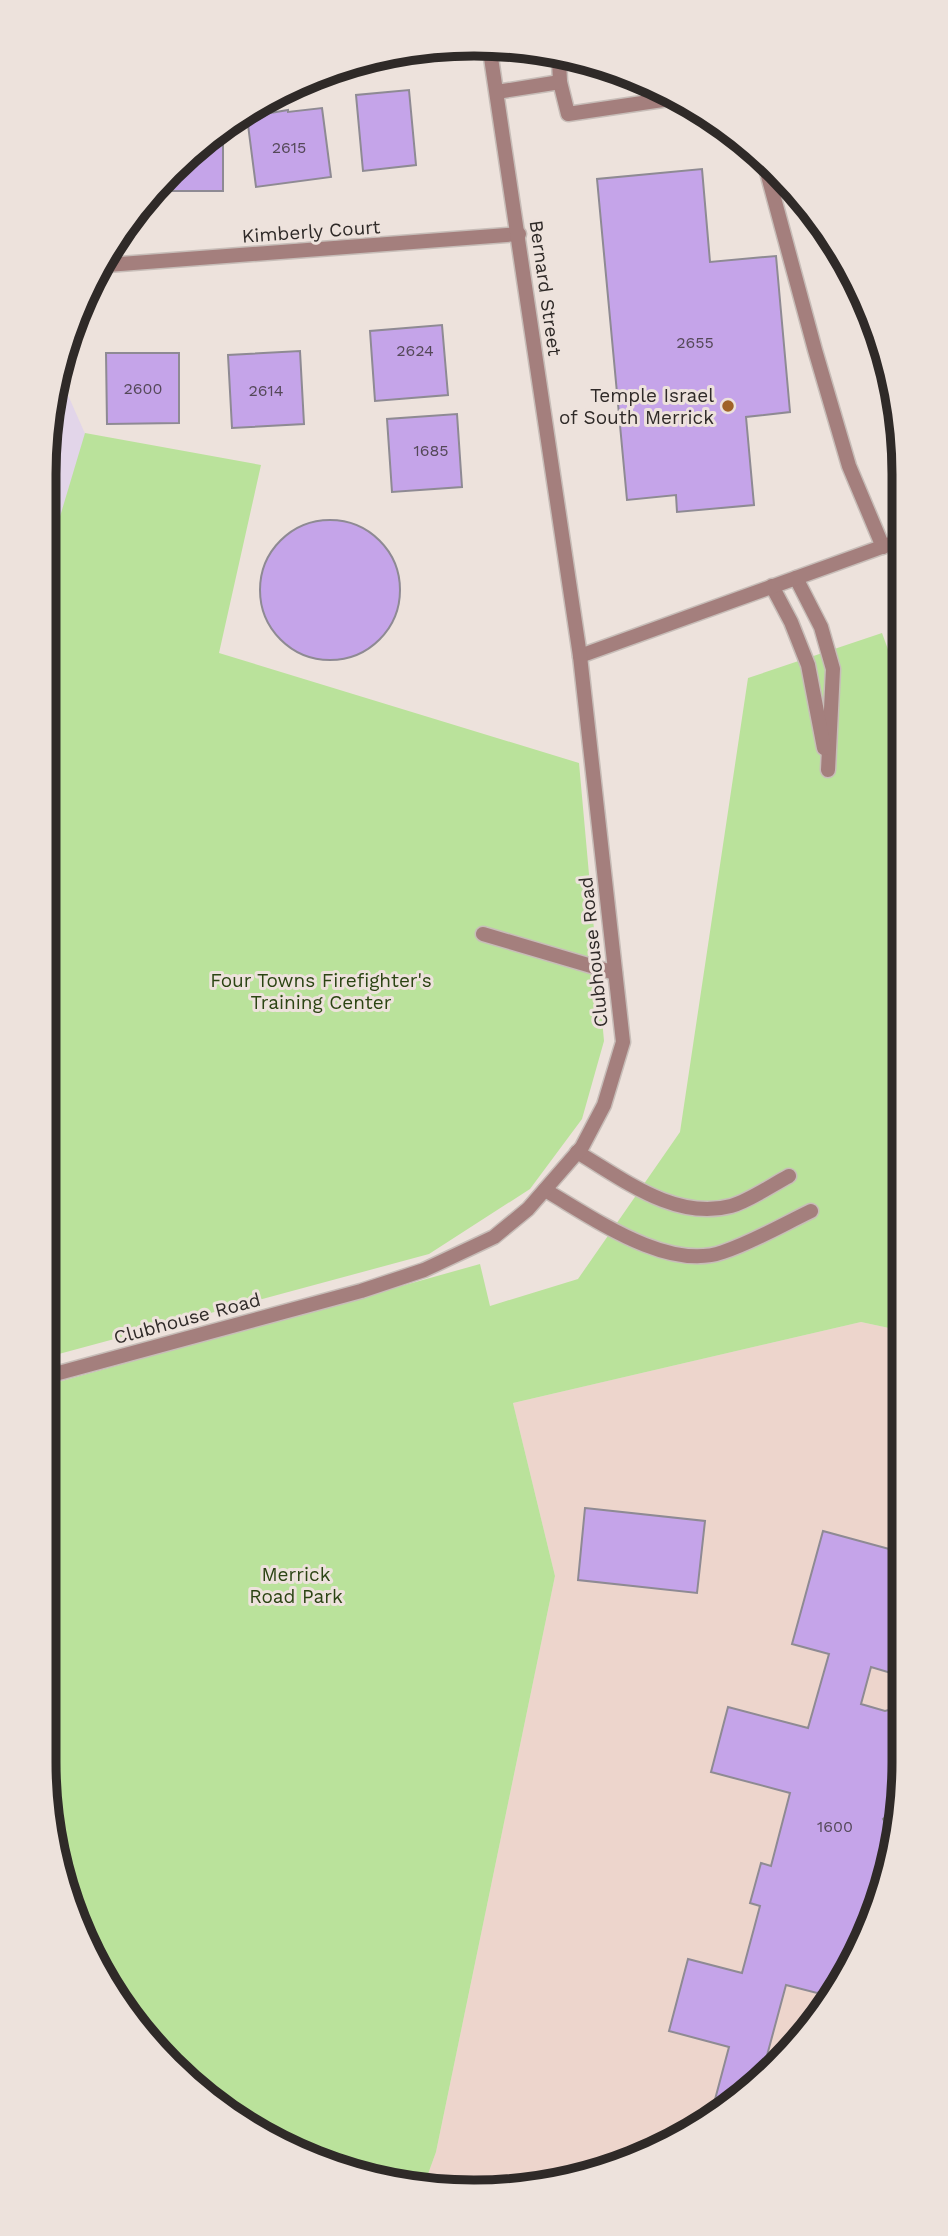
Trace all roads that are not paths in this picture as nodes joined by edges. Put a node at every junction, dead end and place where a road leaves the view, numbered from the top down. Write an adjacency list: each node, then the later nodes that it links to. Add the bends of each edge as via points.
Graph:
1 (491, 57): 4 (street, Bernard Street)
2 (559, 65): 3 (street)
3 (560, 82): 4 (street); 5 (street, via 568,114)
4 (497, 92): 7 (street, Bernard Street)
5 (661, 100)
6 (768, 176): 10 (street, via 849,466)
7 (519, 234): 8 (street, Kimberly Court); 13 (street, Bernard Street)
8 (112, 265)
9 (892, 544): 10 (street)
10 (883, 547): 11 (street)
11 (796, 578): 12 (street); 12 (street, via 821,627 833,669 828,770 808,665)
12 (772, 586): 13 (street)
13 (580, 656): 15 (street, Clubhouse Road)
14 (483, 934): 15 (street)
15 (615, 973): 16 (street, Clubhouse Road, via 623,1042 604,1105)
16 (577, 1152): 17 (street, via 652,1196 695,1209 732,1206); 18 (street, Clubhouse Road)
17 (789, 1176)
18 (545, 1190): 19 (street, via 640,1244 682,1257 720,1254); 20 (street, Clubhouse Road, via 494,1237 424,1270)
19 (811, 1211)
20 (56, 1374)

